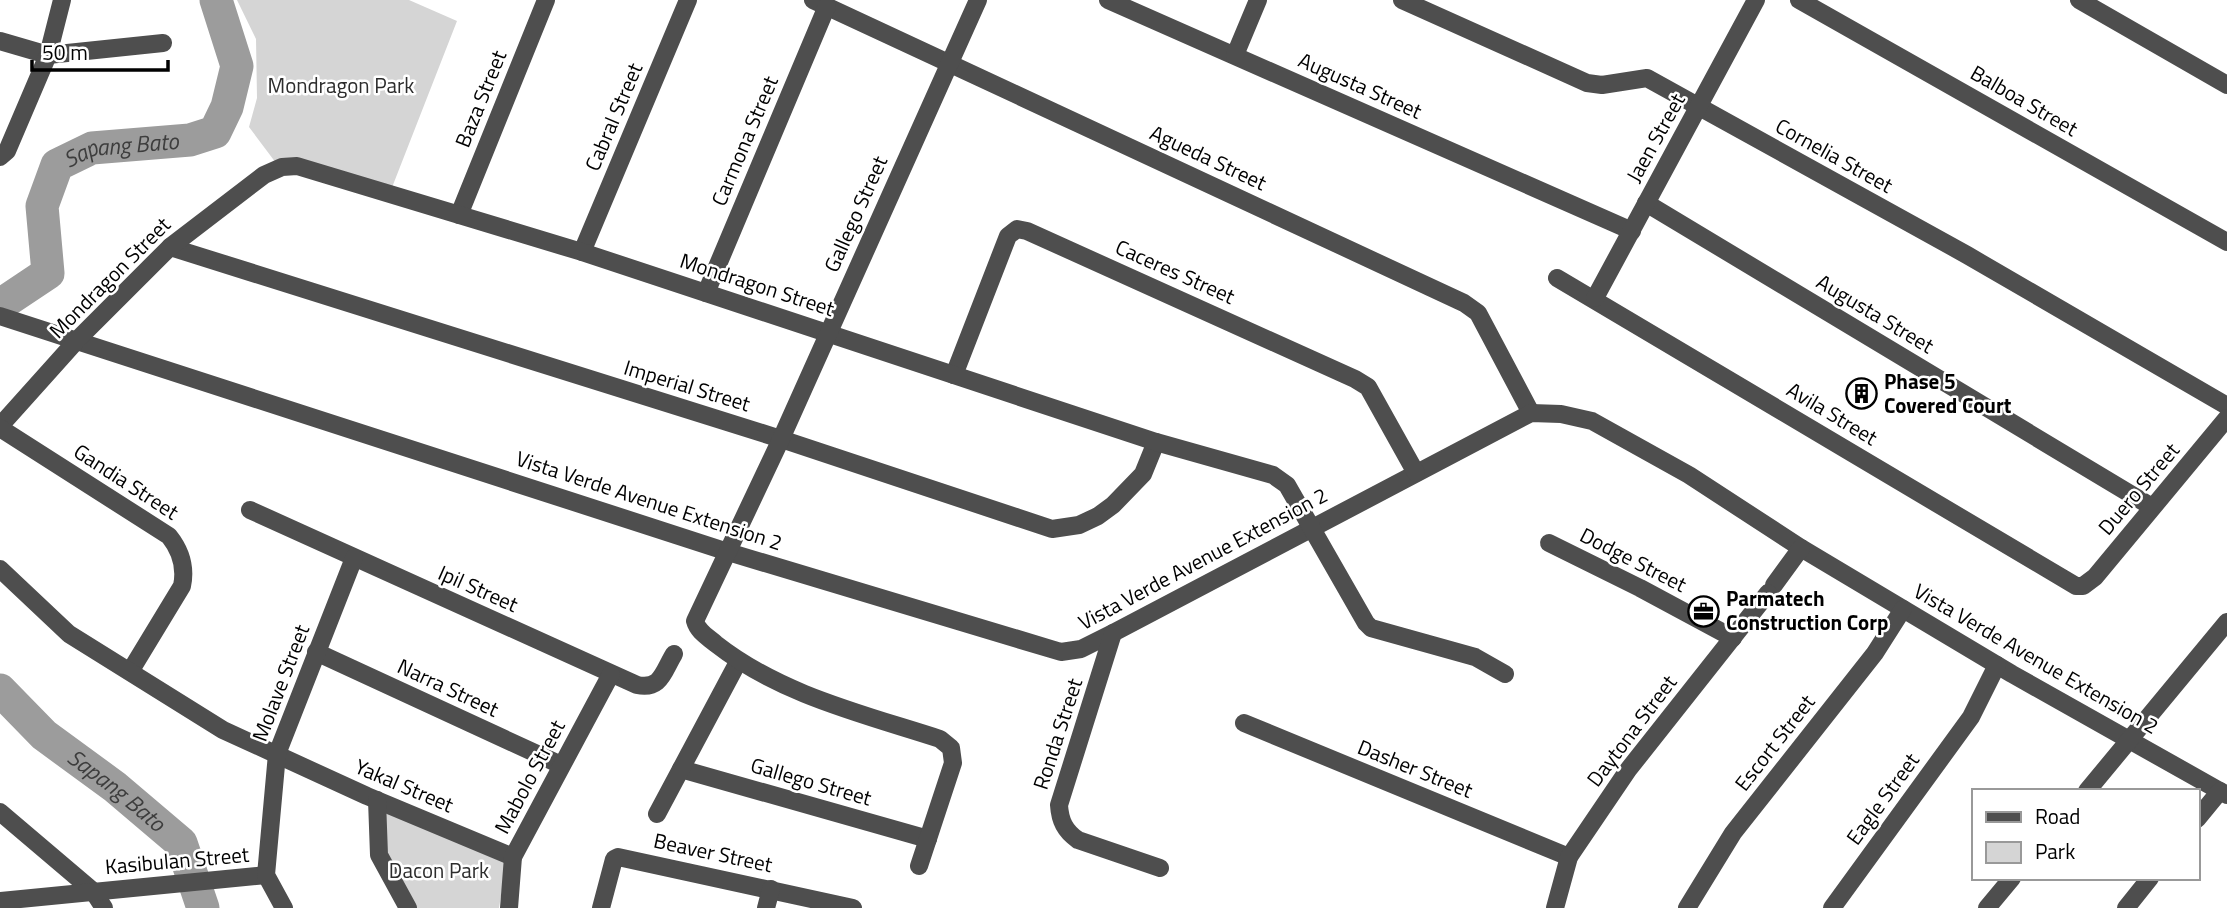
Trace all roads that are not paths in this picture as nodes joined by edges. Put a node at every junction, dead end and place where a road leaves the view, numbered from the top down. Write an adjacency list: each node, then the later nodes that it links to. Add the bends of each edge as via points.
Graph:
1 (62, 0): 14 (street)
2 (546, 0): 21 (street, Baza Street)
3 (688, 0): 25 (street, Cabral Street)
4 (978, 0): 16 (street, Gallego Street)
5 (1108, 0): 15 (street, Augusta Street)
6 (1258, 0): 15 (street)
7 (1402, 0): 18 (street, Cornelia Street, via 1587,83 1647,78)
8 (1756, 0): 18 (street, Jaen Street)
9 (1799, 0): 23 (street, Balboa Street)
10 (2079, 0): 17 (street)
11 (820, 3): 16 (street, Agueda Street); 27 (street, Carmona Street)
12 (0, 41): 14 (street)
13 (163, 43): 14 (street)
14 (48, 55): 19 (street)
15 (1235, 55): 22 (street, Augusta Street)
16 (949, 61): 30 (street, Gallego Street); 34 (street, Agueda Street, via 1464,303 1478,313)
17 (2227, 85)
18 (1699, 107): 20 (street, Jaen Street); 33 (street, Cornelia Street)
19 (0, 158)
20 (1646, 203): 22 (street, Jaen Street); 40 (street, Augusta Street)
21 (459, 215): 24 (street, Mondragon Street, via 312,169 282,167 264,175); 25 (street, Mondragon Street)
22 (1632, 231): 28 (street, Jaen Street)
23 (2227, 242)
24 (170, 247): 31 (street, Mondragon Street); 37 (street, Imperial Street)
25 (582, 252): 27 (street, Mondragon Street)
26 (1558, 278): 28 (street, Avila Street)
27 (706, 293): 30 (street, Mondragon Street)
28 (1595, 298): 48 (street, Avila Street, via 2069,583)
29 (3, 317): 31 (street, Vista Verde Avenue Extension 2)
30 (828, 332): 32 (street, Mondragon Street); 37 (street, Gallego Street)
31 (78, 339): 36 (street, Mondragon Street); 45 (street, Vista Verde Avenue Extension 2)
32 (954, 375): 38 (street, Mondragon Street); 39 (street, Caceres Street, via 1008,236 1017,229 1027,230 1362,383)
33 (2227, 406)
34 (1531, 413): 39 (street, Vista Verde Avenue Extension 2); 44 (street, Vista Verde Avenue Extension 2, via 1592,421 1689,475)
35 (2227, 418): 40 (street, Duero Street)
36 (0, 427): 57 (street, Gandia Street, via 174,541 185,571 182,586)
37 (781, 439): 38 (street, Imperial Street, via 1052,529 1079,524 1113,505 1143,474); 45 (street, Gallego Street)
38 (1156, 442): 42 (street, Mondragon Street, via 1273,475 1287,485)
39 (1416, 473): 42 (street, Vista Verde Avenue Extension 2)
40 (2152, 508): 48 (street, Duero Street)
41 (250, 510): 46 (street, Ipil Street)
42 (1313, 527): 51 (street, Vista Verde Avenue Extension 2); 59 (street, Mondragon Street, via 1371,628 1475,657)
43 (1549, 544): 52 (street, Dodge Street)
44 (1801, 548): 49 (street, Vista Verde Avenue Extension 2); 52 (street, Daytona Street)
45 (729, 552): 51 (street, Vista Verde Avenue Extension 2, via 1046,649 1081,649); 55 (street, Gallego Street, via 695,621 700,632)
46 (354, 558): 53 (street, Molave Street); 58 (street, Ipil Street)
47 (0, 569): 57 (street, via 69,634)
48 (2083, 586)
49 (1903, 609): 56 (street, Vista Verde Avenue Extension 2); 90 (street, Escort Street, via 1875,653 1733,833)
50 (2227, 622): 61 (street)
51 (1114, 633): 75 (street, Ronda Street, via 1059,815 1078,840)
52 (1733, 638): 73 (street, Daytona Street, via 1628,770)
53 (316, 652): 62 (street, Molave Street); 63 (street, Narra Street)
54 (674, 654): 58 (street, Ipil Street, via 651,687)
55 (738, 662): 64 (street); 71 (street, Gallego Street, via 807,696 947,743 953,763)
56 (1997, 665): 61 (street, Vista Verde Avenue Extension 2); 91 (street, Eagle Street, via 1971,717)
57 (131, 670): 62 (street, via 223,730)
58 (611, 674): 63 (street, Mabolo Street)
59 (1505, 674)
60 (1244, 723): 73 (street, Dasher Street)
61 (2130, 740): 65 (street); 66 (street, Vista Verde Avenue Extension 2)
62 (277, 754): 67 (street, Yakal Street); 76 (street, Molave Street)
63 (561, 765): 72 (street, Mabolo Street)
64 (681, 769): 69 (street); 71 (street, Gallego Street)
65 (2089, 789)
66 (2223, 793): 70 (street)
67 (377, 800): 72 (street, Yakal Street); 84 (street, via 379,855)
68 (0, 812): 80 (street)
69 (656, 814)
70 (2199, 817)
71 (928, 839): 74 (street, Gallego Street)
72 (513, 857): 85 (street, Mabolo Street)
73 (1569, 857): 89 (street, Daytona Street)
74 (919, 866)
75 (1160, 868)
76 (266, 875): 80 (street, Kasibulan Street); 83 (street)
77 (2010, 880): 92 (street)
78 (2148, 880): 93 (street)
79 (771, 889): 86 (street, Beaver Street, via 618,857); 87 (street); 88 (street, Beaver Street)
80 (93, 891): 81 (street, Kasibulan Street); 82 (street)
81 (0, 901)
82 (104, 908)
83 (284, 908)
84 (408, 908)
85 (509, 908)
86 (601, 908)
87 (766, 908)
88 (853, 908)
89 (1555, 908)
90 (1687, 908)
91 (1832, 908)
92 (1987, 908)
93 (2126, 908)

